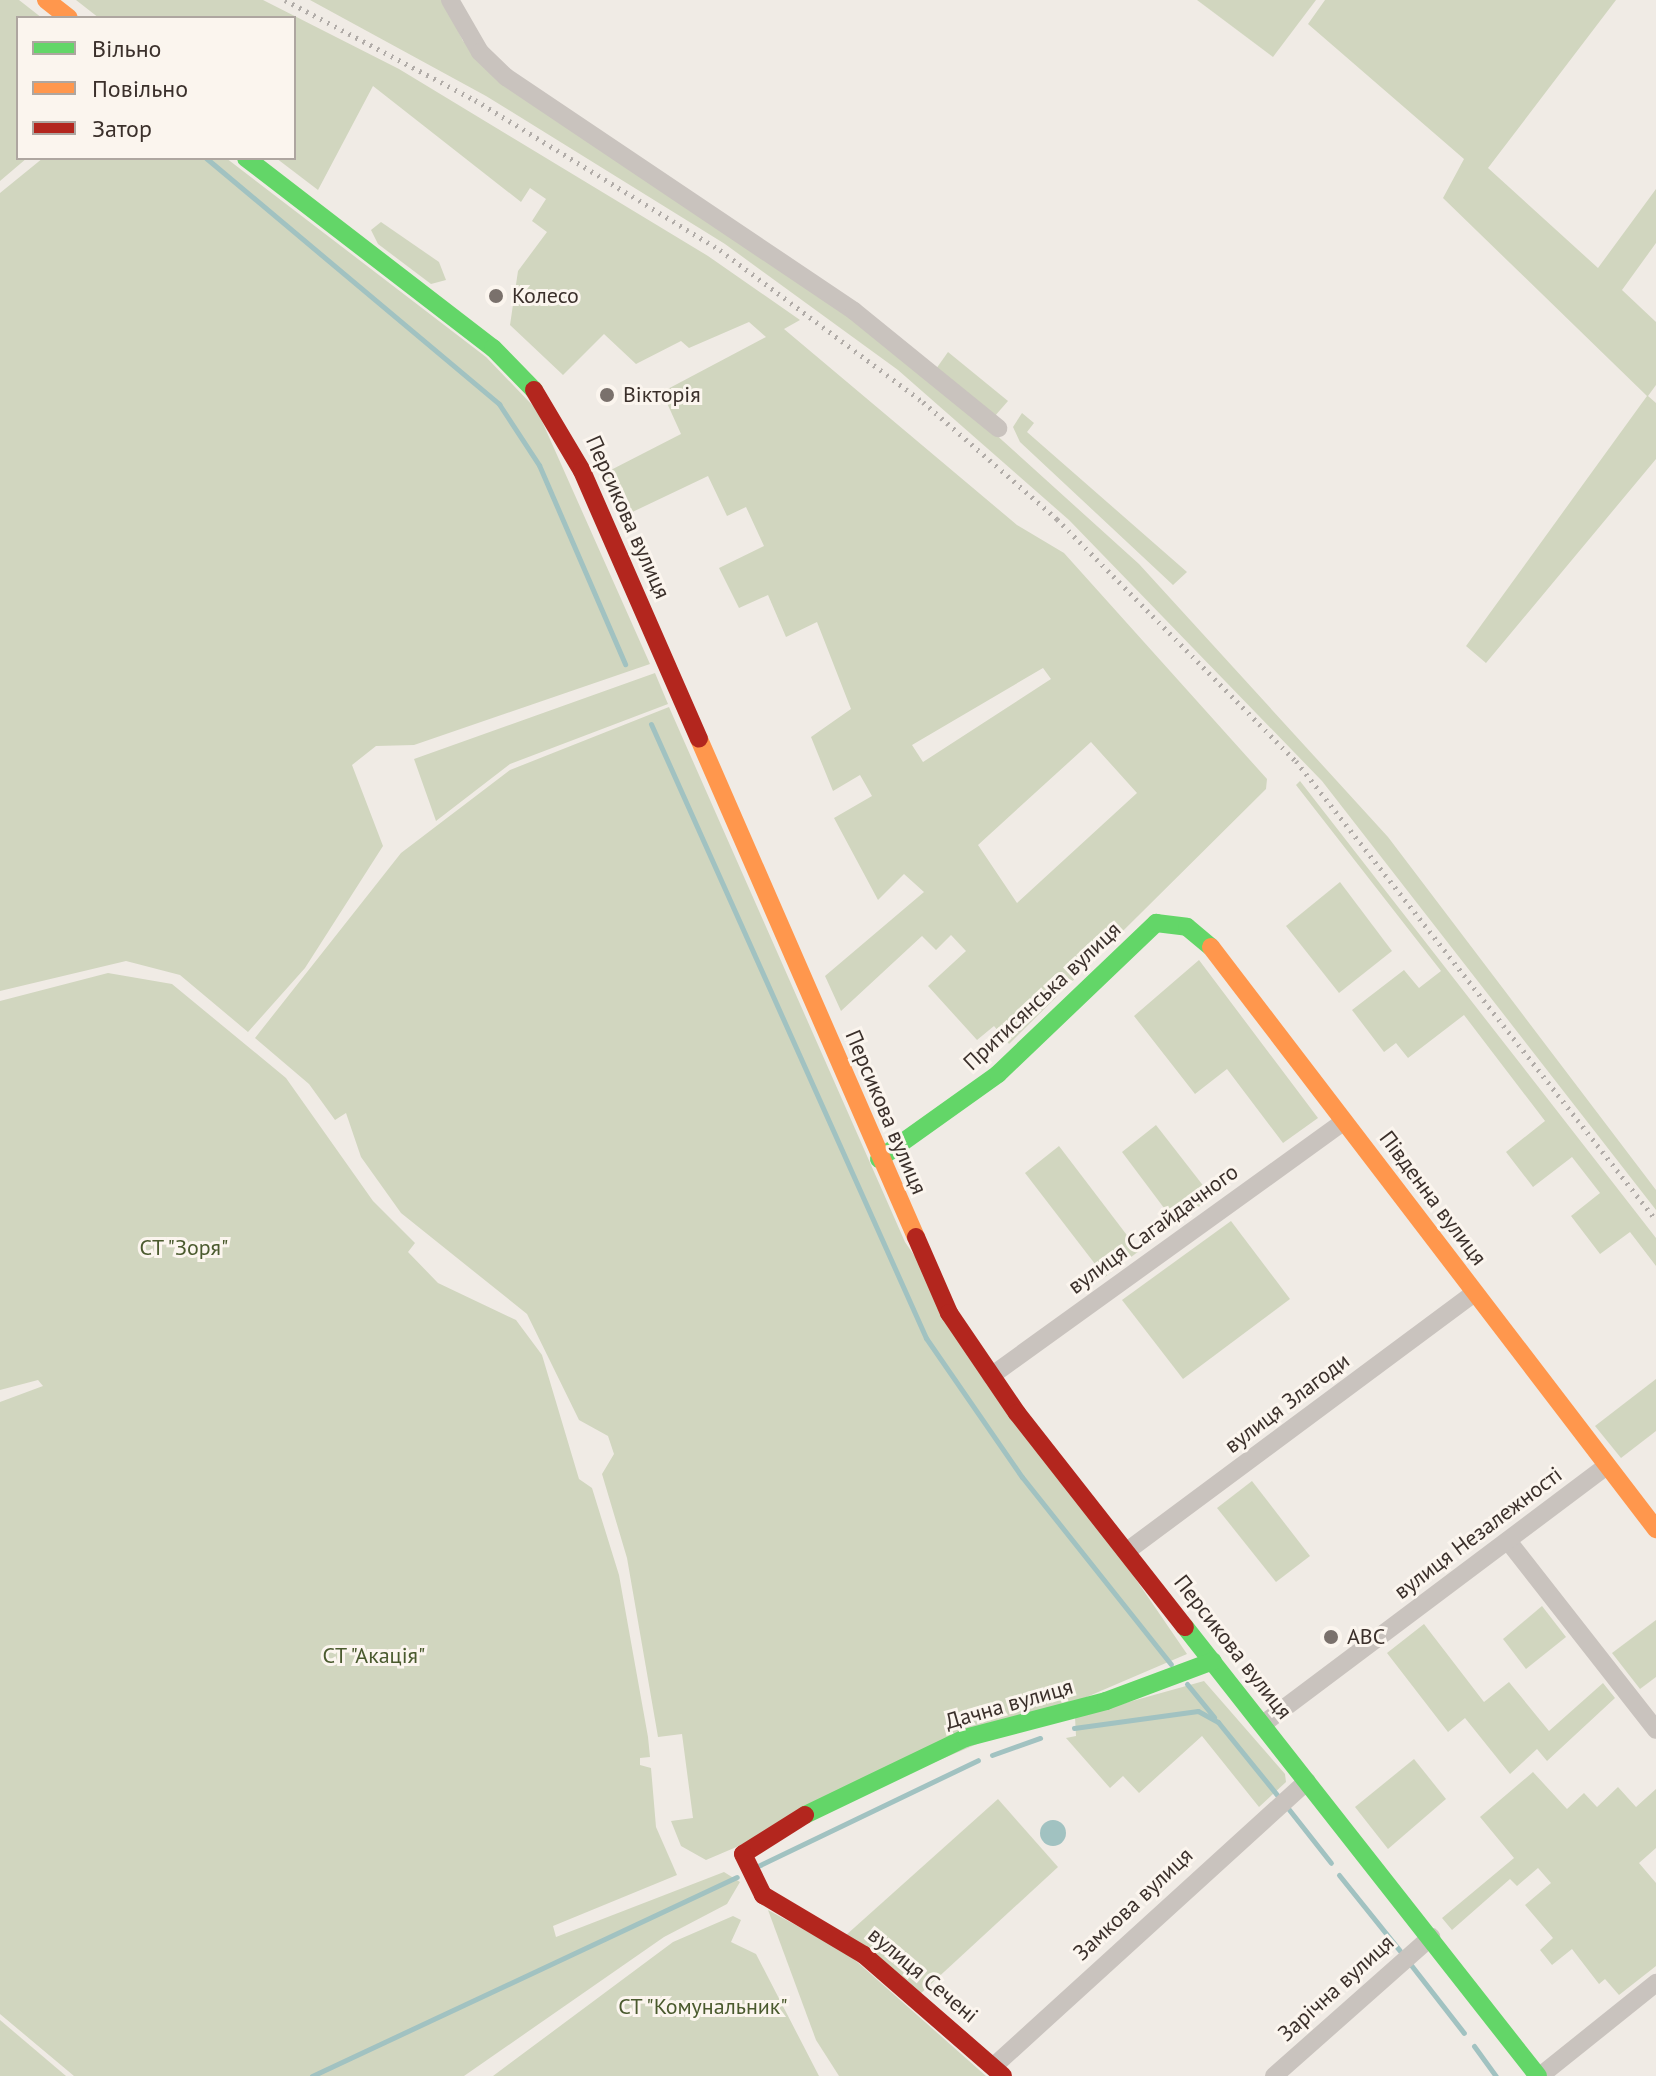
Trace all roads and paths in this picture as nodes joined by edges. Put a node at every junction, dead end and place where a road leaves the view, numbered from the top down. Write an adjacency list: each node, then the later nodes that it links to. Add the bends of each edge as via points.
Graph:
1 (46, 0): 3 (main road)
2 (450, 0): 5 (street, via 474,45 506,77 864,318)
3 (66, 16)
4 (249, 160): 8 (main road, Персикова вулиця, via 493,348 559,424)
5 (998, 428)
6 (1156, 923): 7 (main road, Південна вулиця, via 1187,927 1215,951); 8 (main road, Притисянська вулиця, via 998,1074)
7 (1344, 1121): 9 (main road, Південна вулиця); 10 (street, вулиця Сагайдачного)
8 (879, 1159): 10 (main road, Персикова вулиця, via 938,1294)
9 (1475, 1293): 11 (main road, Південна вулиця); 14 (street, вулиця Злагоди)
10 (991, 1376): 14 (main road, Персикова вулиця)
11 (1607, 1466): 12 (main road, Південна вулиця); 13 (street, вулиця Незалежності)
12 (1656, 1529)
13 (1508, 1541): 16 (street, вулиця Незалежності); 17 (street)
14 (1127, 1551): 15 (main road, Персикова вулиця)
15 (1213, 1661): 16 (main road, Персикова вулиця); 19 (main road, Дачна вулиця, via 1106,1701 965,1738 775,1829)
16 (1263, 1724): 18 (main road, Персикова вулиця)
17 (1656, 1730)
18 (1307, 1781): 20 (main road, Персикова вулиця); 23 (street, Замкова вулиця)
19 (743, 1854): 23 (main road, вулиця Сечені, via 763,1895 864,1955)
20 (1431, 1937): 24 (street, Зарічна вулиця); 25 (main road, Персикова вулиця)
21 (1656, 1983): 22 (street)
22 (1565, 2056): 25 (street); 26 (street)
23 (998, 2071)
24 (1274, 2076)
25 (1539, 2076)
26 (1556, 2076)

